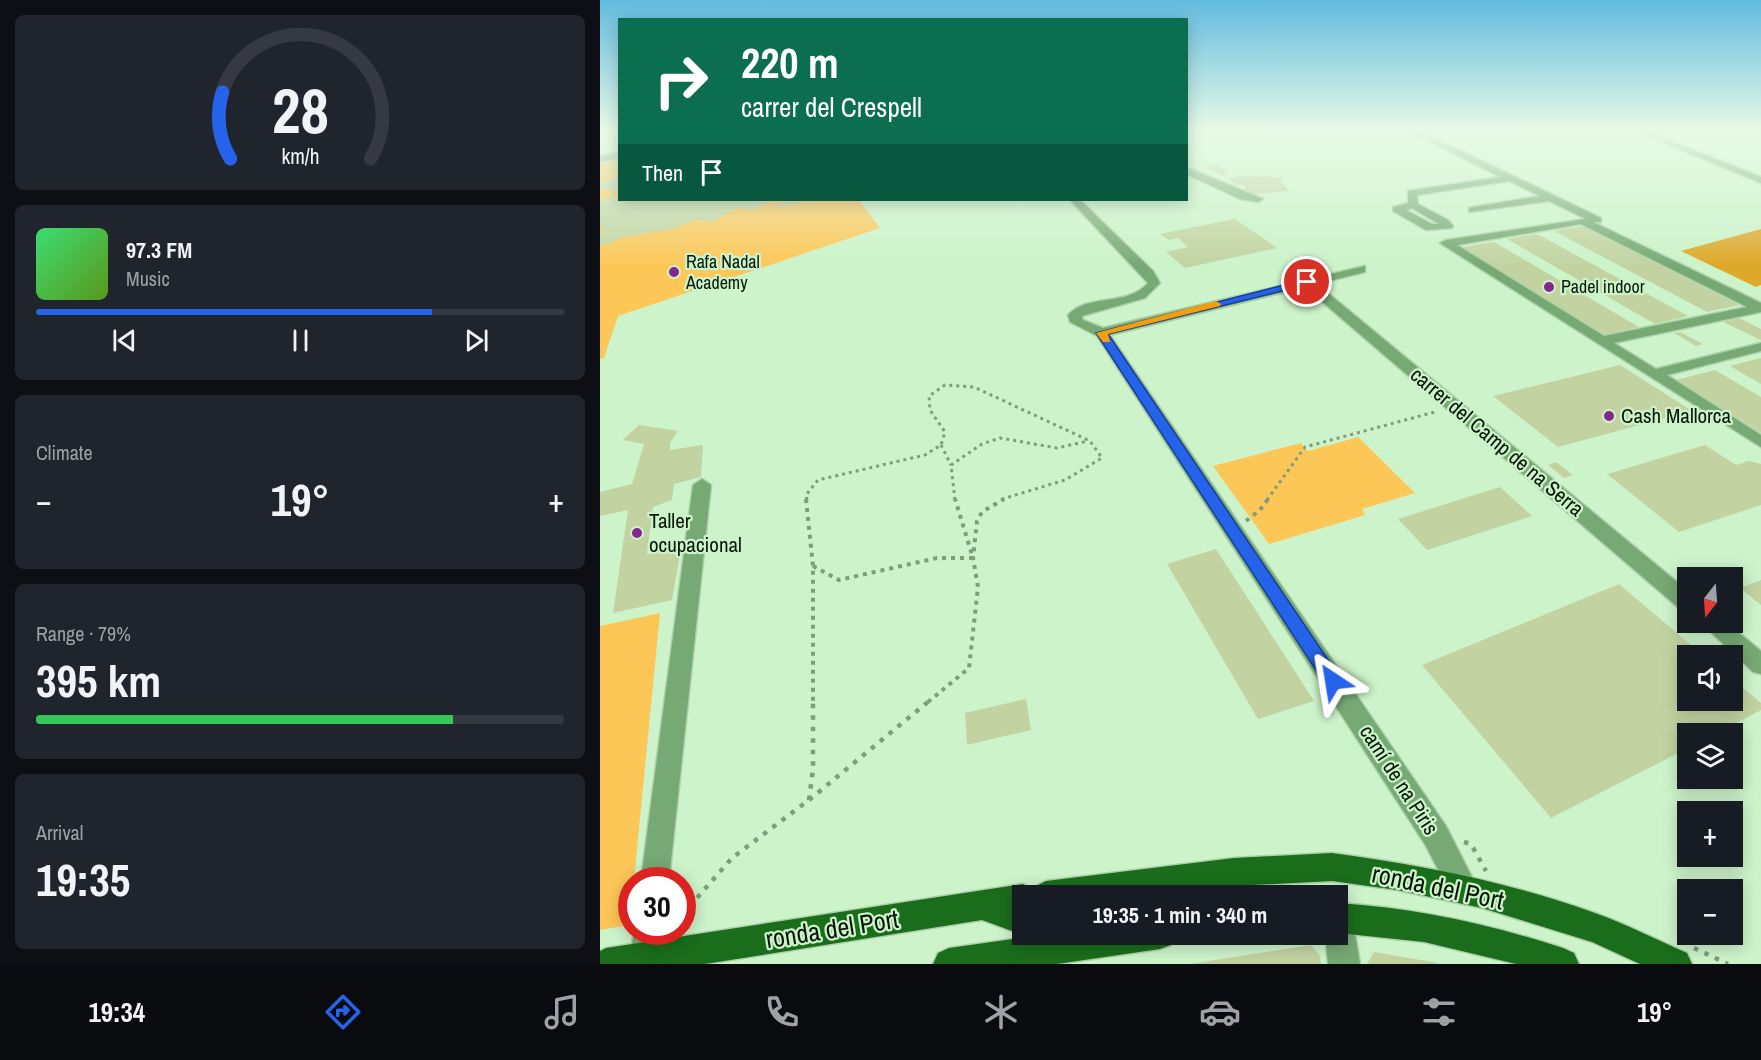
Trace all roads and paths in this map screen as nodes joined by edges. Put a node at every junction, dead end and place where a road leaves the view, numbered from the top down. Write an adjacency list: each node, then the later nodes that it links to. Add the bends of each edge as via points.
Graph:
1 (1201, 177): 4 (street, via 1244,197)
2 (1509, 178): 3 (street); 6 (street, via 1412,193)
3 (1550, 198): 7 (street); 10 (street)
4 (1258, 199)
5 (1076, 201): 11 (street, camí de na Piris, via 1154,283 1150,291 1134,298 1075,315 1077,322)
6 (1413, 205): 6 (street, via 1397,208 1430,228 1448,225 1449,221)
7 (1473, 210)
8 (1361, 269): 9 (street)
9 (1307, 282): 11 (street); 15 (street, carrer del Camp de na Serra)
10 (1761, 304): 12 (street); 12 (street, via 1582,221 1446,243)
11 (1102, 333): 21 (street, camí de na Piris)
12 (1602, 341): 14 (street)
13 (1761, 347): 14 (street)
14 (1654, 374): 17 (street)
15 (1455, 406): 21 (path, via 1305,447 1260,510); 24 (street, carrer del Camp de na Serra)
16 (1089, 441): 18 (path, via 974,387 945,385 929,396 930,410 945,432); 19 (path, via 1057,448 1000,438 982,444); 22 (path, via 1102,458 1065,480 996,501 982,512 977,521)
17 (1761, 441)
18 (941, 445): 19 (path); 23 (path, via 925,455 818,480 806,495)
19 (951, 465): 22 (path, via 956,504)
20 (702, 485): 28 (street)
21 (1231, 527): 30 (street, camí de na Piris, via 1436,836)
22 (973, 558): 23 (path, via 937,558 840,580); 27 (path, via 978,587 969,668)
23 (813, 566): 27 (path, via 813,769)
24 (1677, 594)
25 (1724, 633): 26 (street)
26 (1761, 665)
27 (809, 800): 31 (path, via 732,858)
28 (658, 867)
29 (1132, 885): 30 (main road, ronda del Port, via 1234,872 1321,867)
30 (1463, 889): 46 (main road, ronda del Port, via 1594,928)
31 (696, 899)
32 (1012, 901): 33 (main road, ronda del Port)
33 (982, 906): 34 (main road); 36 (main road, ronda del Port)
34 (1012, 916)
35 (1348, 921): 45 (main road, ronda del Port, via 1418,925 1477,937)
36 (696, 939)
37 (646, 945): 42 (main road, ronda del Port)
38 (1083, 945): 40 (main road)
39 (1341, 945): 44 (street)
40 (1062, 948): 41 (main road)
41 (1012, 959): 43 (main road)
42 (606, 964)
43 (949, 964)
44 (1344, 964)
45 (1563, 964)
46 (1676, 964)

